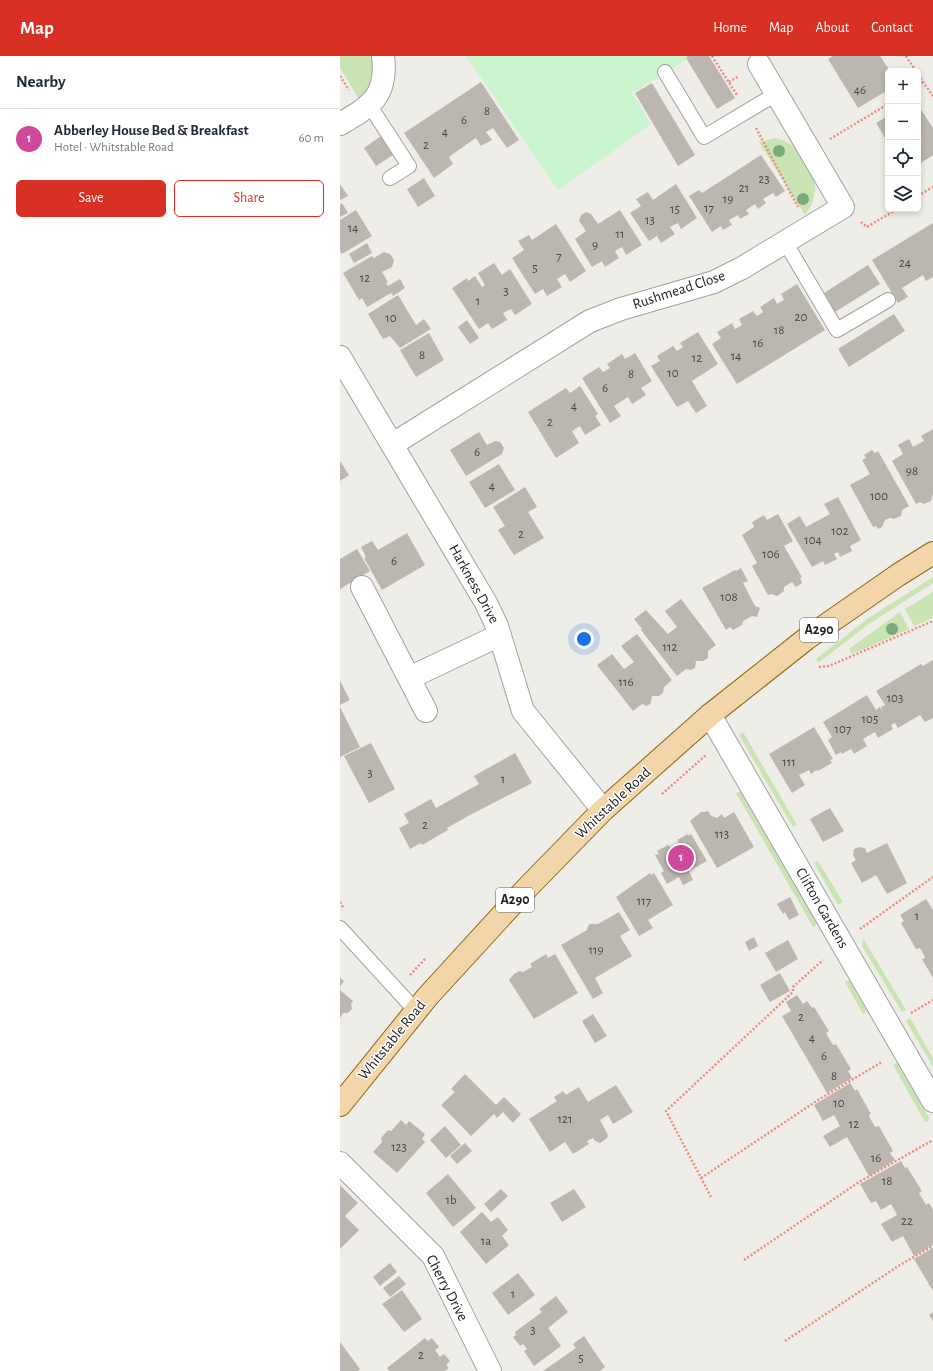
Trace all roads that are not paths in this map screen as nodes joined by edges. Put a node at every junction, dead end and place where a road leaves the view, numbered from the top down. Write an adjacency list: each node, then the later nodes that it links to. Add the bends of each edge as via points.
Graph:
1 (383, 56): 5 (street, via 385,70 380,92)
2 (759, 64): 4 (street)
3 (665, 72): 4 (lane, via 704,137)
4 (776, 94): 8 (street, Rushmead Close, via 843,207)
5 (370, 106): 6 (street); 7 (lane, via 409,166)
6 (340, 124)
7 (390, 178)
8 (785, 242): 9 (lane, via 837,330); 11 (street, Rushmead Close, via 714,282 621,309 590,321)
9 (888, 300)
10 (340, 357): 11 (street, Harkness Drive)
11 (393, 444): 14 (street, Harkness Drive, via 486,603)
12 (933, 553): 17 (main road, Whitstable Road / A290, via 806,639)
13 (362, 587): 15 (street)
14 (500, 635): 15 (street); 18 (street, Harkness Drive, via 523,711)
15 (409, 678): 16 (street)
16 (426, 711)
17 (710, 715): 18 (main road, Whitstable Road / A290); 21 (street, Clifton Gardens)
18 (603, 810): 20 (main road, Whitstable Road / A290, via 528,887)
19 (340, 928): 20 (lane)
20 (416, 1011): 22 (main road, Whitstable Road / A290)
21 (933, 1101)
22 (340, 1105)
23 (340, 1163): 24 (street, Cherry Drive, via 433,1256)
24 (490, 1371)

